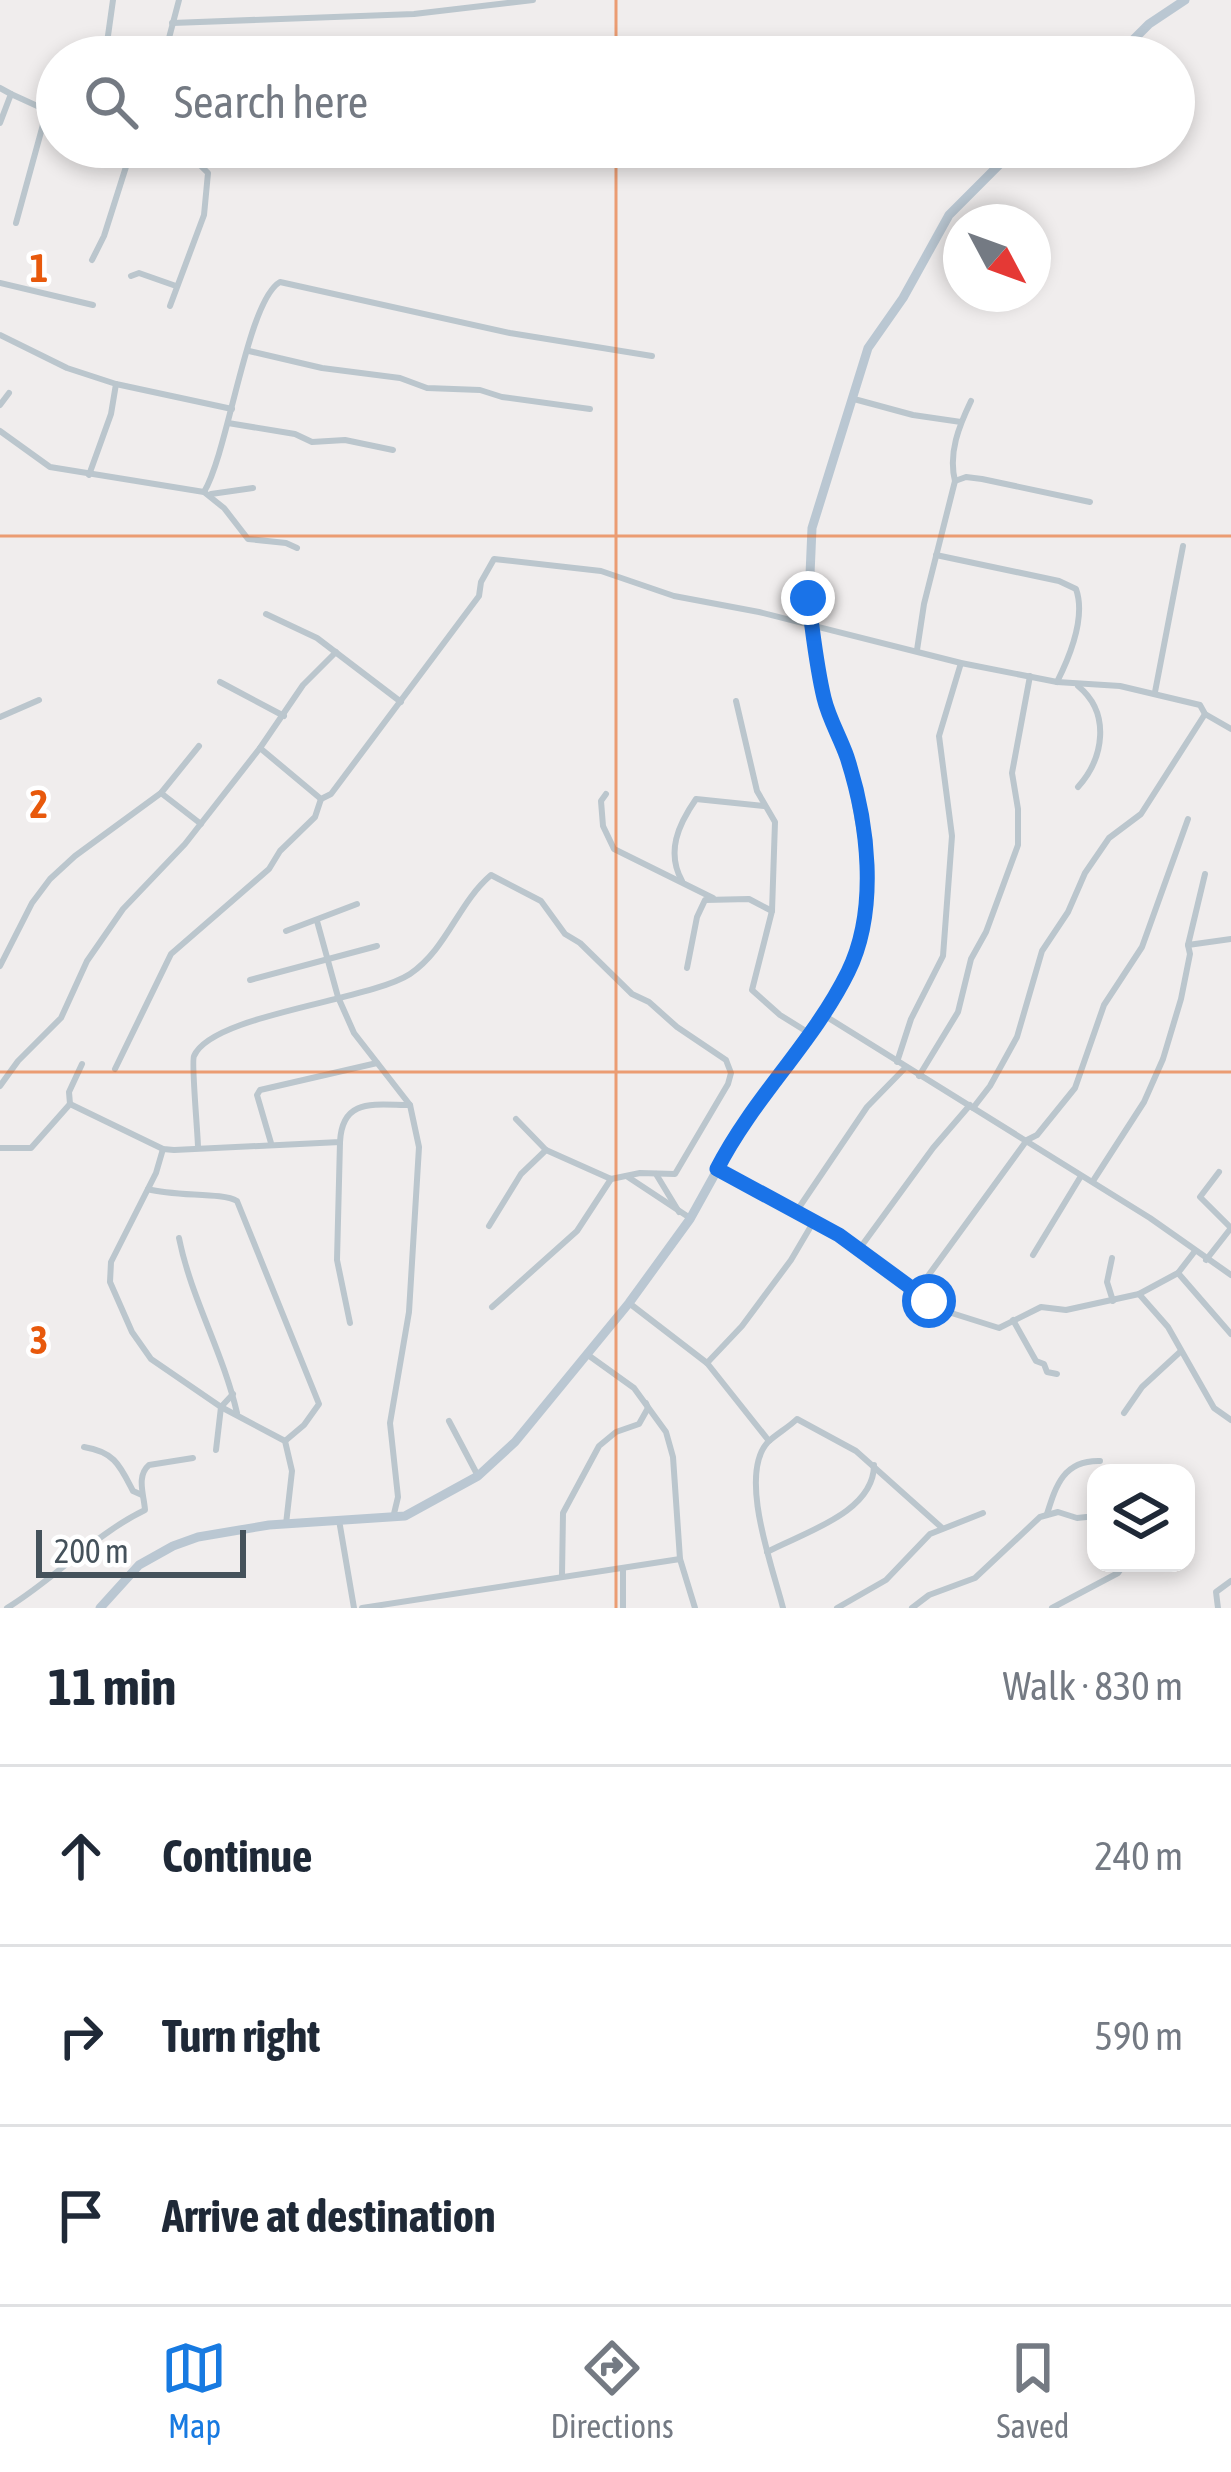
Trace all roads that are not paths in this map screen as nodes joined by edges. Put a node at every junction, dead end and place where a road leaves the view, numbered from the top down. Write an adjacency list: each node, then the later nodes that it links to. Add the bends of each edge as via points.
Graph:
1 (113, 0): 6 (street)
2 (179, 0): 5 (street)
3 (532, 0): 5 (street, via 414,14)
4 (1185, 0): 8 (street)
5 (172, 23): 7 (street)
6 (108, 36)
7 (169, 36)
8 (1137, 36)
9 (0, 88): 10 (street)
10 (10, 94): 11 (street); 12 (street)
11 (36, 105)
12 (0, 123)
13 (36, 150): 17 (street)
14 (123, 168): 18 (street)
15 (203, 168): 21 (street, via 204,215)
16 (994, 168): 29 (street, via 949,215 868,348)
17 (16, 223)
18 (92, 260)
19 (131, 276): 21 (street)
20 (0, 283): 22 (street)
21 (176, 286): 23 (street)
22 (94, 305)
23 (170, 306)
24 (0, 335): 27 (street)
25 (248, 350): 26 (street, via 268,292 280,282); 32 (street); 33 (street, via 427,388)
26 (652, 356)
27 (116, 384): 32 (street); 38 (street)
28 (9, 393): 31 (street)
29 (852, 398): 34 (street); 47 (street, via 808,547)
30 (971, 401): 34 (street)
31 (0, 405)
32 (232, 409): 35 (street)
33 (590, 409)
34 (961, 422): 39 (street)
35 (228, 423): 37 (street); 41 (street)
36 (0, 430): 38 (street, via 40,462)
37 (393, 450)
38 (89, 475): 41 (street)
39 (955, 481): 42 (street, via 982,479); 45 (street)
40 (254, 488): 41 (street)
41 (206, 493): 44 (street, via 248,539)
42 (1090, 502)
43 (1183, 546): 55 (street)
44 (297, 548)
45 (936, 555): 48 (street); 53 (street, via 1076,589 1075,633)
46 (266, 614): 49 (street)
47 (813, 628): 48 (street); 58 (street, via 601,571 502,557 489,564 479,596); 87 (street, via 824,698 856,794 867,884 859,944)
48 (917, 650): 50 (street)
49 (335, 652): 58 (street); 60 (street)
50 (961, 663): 51 (street); 89 (street, via 939,736 952,836 944,956)
51 (1030, 676): 53 (street); 94 (street, via 1012,772 1018,845 958,1012)
52 (220, 682): 60 (street)
53 (1057, 682): 54 (street)
54 (1075, 684): 55 (street); 65 (street, via 1101,720)
55 (1155, 692): 59 (street, via 1200,705)
56 (39, 700): 61 (street)
57 (736, 701): 69 (street)
58 (401, 702): 68 (street)
59 (1204, 714): 62 (street); 98 (street, via 1141,814 1109,838 1085,873 1042,951 1017,1037)
60 (284, 716): 64 (street)
61 (0, 717)
62 (1231, 728)
63 (200, 746): 66 (street)
64 (260, 748): 68 (street); 71 (street)
65 (1078, 787)
66 (160, 793): 71 (street); 83 (street, via 50,879)
67 (606, 794): 73 (street, via 609,842)
68 (321, 800): 93 (street, via 269,869 171,954)
69 (764, 806): 73 (street, via 696,799 672,857); 76 (street, via 776,822)
70 (1188, 819): 100 (street, via 1142,947 1104,1005 1076,1088)
71 (202, 824): 95 (street, via 123,909 61,1018)
72 (1204, 874): 81 (street)
73 (684, 885): 74 (street)
74 (712, 898): 76 (street, via 757,901); 84 (street, via 701,906)
75 (357, 904): 77 (street)
76 (772, 911): 88 (street, via 752,990)
77 (317, 922): 78 (street); 82 (street)
78 (286, 931)
79 (1231, 939): 81 (street)
80 (377, 946): 82 (street)
81 (1188, 946): 115 (street, via 1157,1072)
82 (329, 960): 85 (street); 86 (street)
83 (0, 966)
84 (687, 968)
85 (250, 980)
86 (338, 997): 90 (street); 104 (street, via 219,1034 197,1050 191,1063); 110 (street, via 411,974 495,876 541,902 621,985 730,1066 683,1166)
87 (823, 1015): 88 (street); 89 (street)
88 (809, 1034): 107 (street)
89 (897, 1062): 92 (street)
90 (377, 1063): 97 (street); 102 (street, via 260,1090)
91 (82, 1064): 96 (street)
92 (906, 1067): 94 (street); 118 (street, via 867,1107)
93 (116, 1069)
94 (919, 1076): 98 (street)
95 (0, 1086)
96 (70, 1104): 103 (street, via 31,1148); 105 (street)
97 (410, 1105): 101 (street, via 355,1108 344,1118); 161 (street, via 419,1147 410,1312 390,1423)
98 (971, 1106): 100 (street); 123 (street)
99 (516, 1119): 106 (street)
100 (1027, 1140): 111 (street); 130 (street)
101 (340, 1142): 102 (street); 136 (street, via 337,1260)
102 (272, 1144): 104 (street)
103 (0, 1148)
104 (198, 1148): 105 (street)
105 (163, 1149): 116 (street)
106 (546, 1150): 109 (street); 114 (street)
107 (717, 1169): 118 (street); 119 (street)
108 (1220, 1172): 127 (street, via 1200,1197 1231,1228)
109 (521, 1174): 113 (street); 121 (street)
110 (656, 1174): 112 (street); 117 (street)
111 (1082, 1175): 115 (street); 125 (street)
112 (628, 1177): 114 (street); 117 (street)
113 (511, 1178)
114 (610, 1179): 134 (street, via 577,1231)
115 (1092, 1182): 124 (street)
116 (148, 1189): 144 (street, via 111,1262 110,1282 142,1349); 149 (street, via 237,1202 319,1404)
117 (679, 1212): 119 (street)
118 (796, 1212): 120 (street)
119 (691, 1219): 133 (street)
120 (814, 1220): 123 (street); 140 (street)
121 (489, 1226)
122 (179, 1238): 142 (street)
123 (860, 1248): 130 (street)
124 (1195, 1251): 127 (street); 128 (street)
125 (1033, 1255)
126 (1112, 1258): 132 (street)
127 (1206, 1260): 129 (street)
128 (1178, 1273): 131 (street); 137 (street)
129 (1231, 1274)
130 (917, 1291): 135 (street, via 955,1315 999,1328)
131 (1139, 1294): 132 (street); 138 (street)
132 (1113, 1300): 135 (street, via 1066,1310 1041,1306)
133 (629, 1303): 139 (street); 140 (street)
134 (492, 1307)
135 (1013, 1320): 141 (street, via 1036,1361)
136 (350, 1323)
137 (1231, 1334)
138 (1180, 1352): 146 (street); 148 (street, via 1214,1408)
139 (586, 1354): 143 (street); 156 (street)
140 (707, 1364): 150 (street)
141 (1057, 1374)
142 (232, 1394): 144 (street); 145 (street)
143 (644, 1400): 166 (street, via 673,1457); 169 (street, via 639,1424 599,1446 563,1514)
144 (221, 1407): 145 (street); 152 (street)
145 (237, 1413): 149 (street)
146 (1124, 1413)
147 (448, 1420): 156 (street)
148 (1231, 1420)
149 (285, 1441): 163 (street, via 292,1472)
150 (769, 1441): 155 (street, via 801,1420); 165 (street, via 757,1493)
151 (85, 1447): 157 (street, via 112,1456)
152 (216, 1450)
153 (193, 1458): 157 (street, via 149,1465)
154 (1100, 1461): 159 (street, via 1083,1462 1056,1481)
155 (874, 1465): 164 (street); 165 (street, via 872,1484 854,1505)
156 (478, 1476): 161 (street)
157 (142, 1495): 171 (street, via 145,1510)
158 (983, 1513): 164 (street)
159 (1047, 1514): 160 (street); 178 (street, via 975,1578)
160 (1087, 1517)
161 (394, 1518): 162 (street)
162 (339, 1520): 163 (street); 173 (street)
163 (286, 1524): 172 (street, via 173,1546 139,1565)
164 (941, 1526): 177 (street, via 886,1580)
165 (767, 1552): 176 (street)
166 (680, 1559): 167 (street); 175 (street)
167 (623, 1569): 169 (street); 174 (street)
168 (1119, 1572): 179 (street)
169 (562, 1576): 173 (street)
170 (1231, 1581): 180 (street, via 1216,1592)
171 (7, 1608)
172 (100, 1608)
173 (364, 1608)
174 (623, 1608)
175 (695, 1608)
176 (783, 1608)
177 (837, 1608)
178 (912, 1608)
179 (1052, 1608)
180 (1218, 1608)

